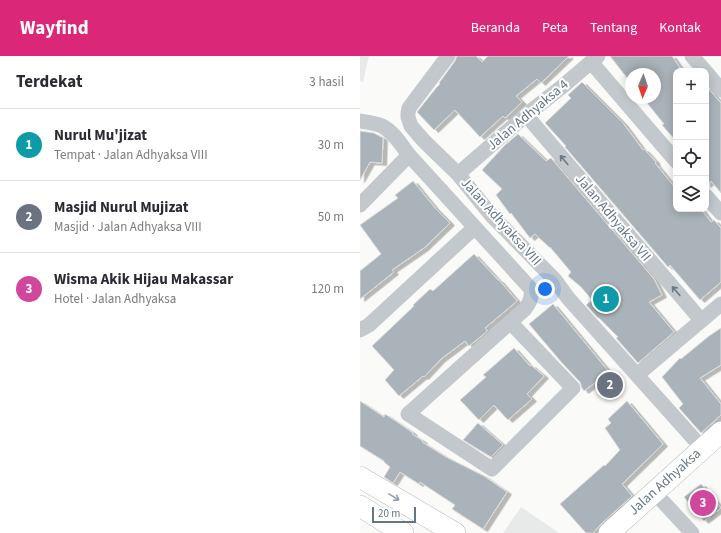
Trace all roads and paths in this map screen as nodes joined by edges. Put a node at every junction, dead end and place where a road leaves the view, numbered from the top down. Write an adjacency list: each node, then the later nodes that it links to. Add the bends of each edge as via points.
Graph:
1 (448, 56): 11 (street, Jalan Adhyaksa VIII, via 416,98 408,113 411,126)
2 (692, 56): 4 (street)
3 (594, 59): 7 (street, Jalan Adhyaksa 4); 10 (street)
4 (702, 68)
5 (709, 76): 6 (street)
6 (721, 90)
7 (526, 115): 11 (street, Jalan Adhyaksa 4); 17 (street, Jalan Adhyaksa VII, one-way to 7)
8 (360, 121): 9 (street, via 387,129)
9 (409, 156): 13 (street); 15 (street)
10 (673, 157)
11 (458, 174): 20 (street, Jalan Adhyaksa VIII, via 492,216 555,280)
12 (709, 199): 14 (street)
13 (360, 205)
14 (721, 213)
15 (474, 228): 18 (street, via 531,289 529,302); 19 (street, via 369,325)
16 (721, 304): 17 (street)
17 (701, 320): 20 (street)
18 (510, 322): 18 (street, via 408,414 492,469 573,388)
19 (360, 330)
20 (637, 375): 22 (street, Jalan Adhyaksa VIII)
21 (721, 432): 22 (street, Jalan Adhyaksa)
22 (703, 448): 24 (street, Jalan Adhyaksa)
23 (360, 477): 27 (street, one-way to 27)
24 (654, 492): 28 (street, Jalan Adhyaksa); 29 (street)
25 (360, 506): 26 (street)
26 (403, 533)
27 (455, 533)
28 (609, 533)
29 (692, 533)

